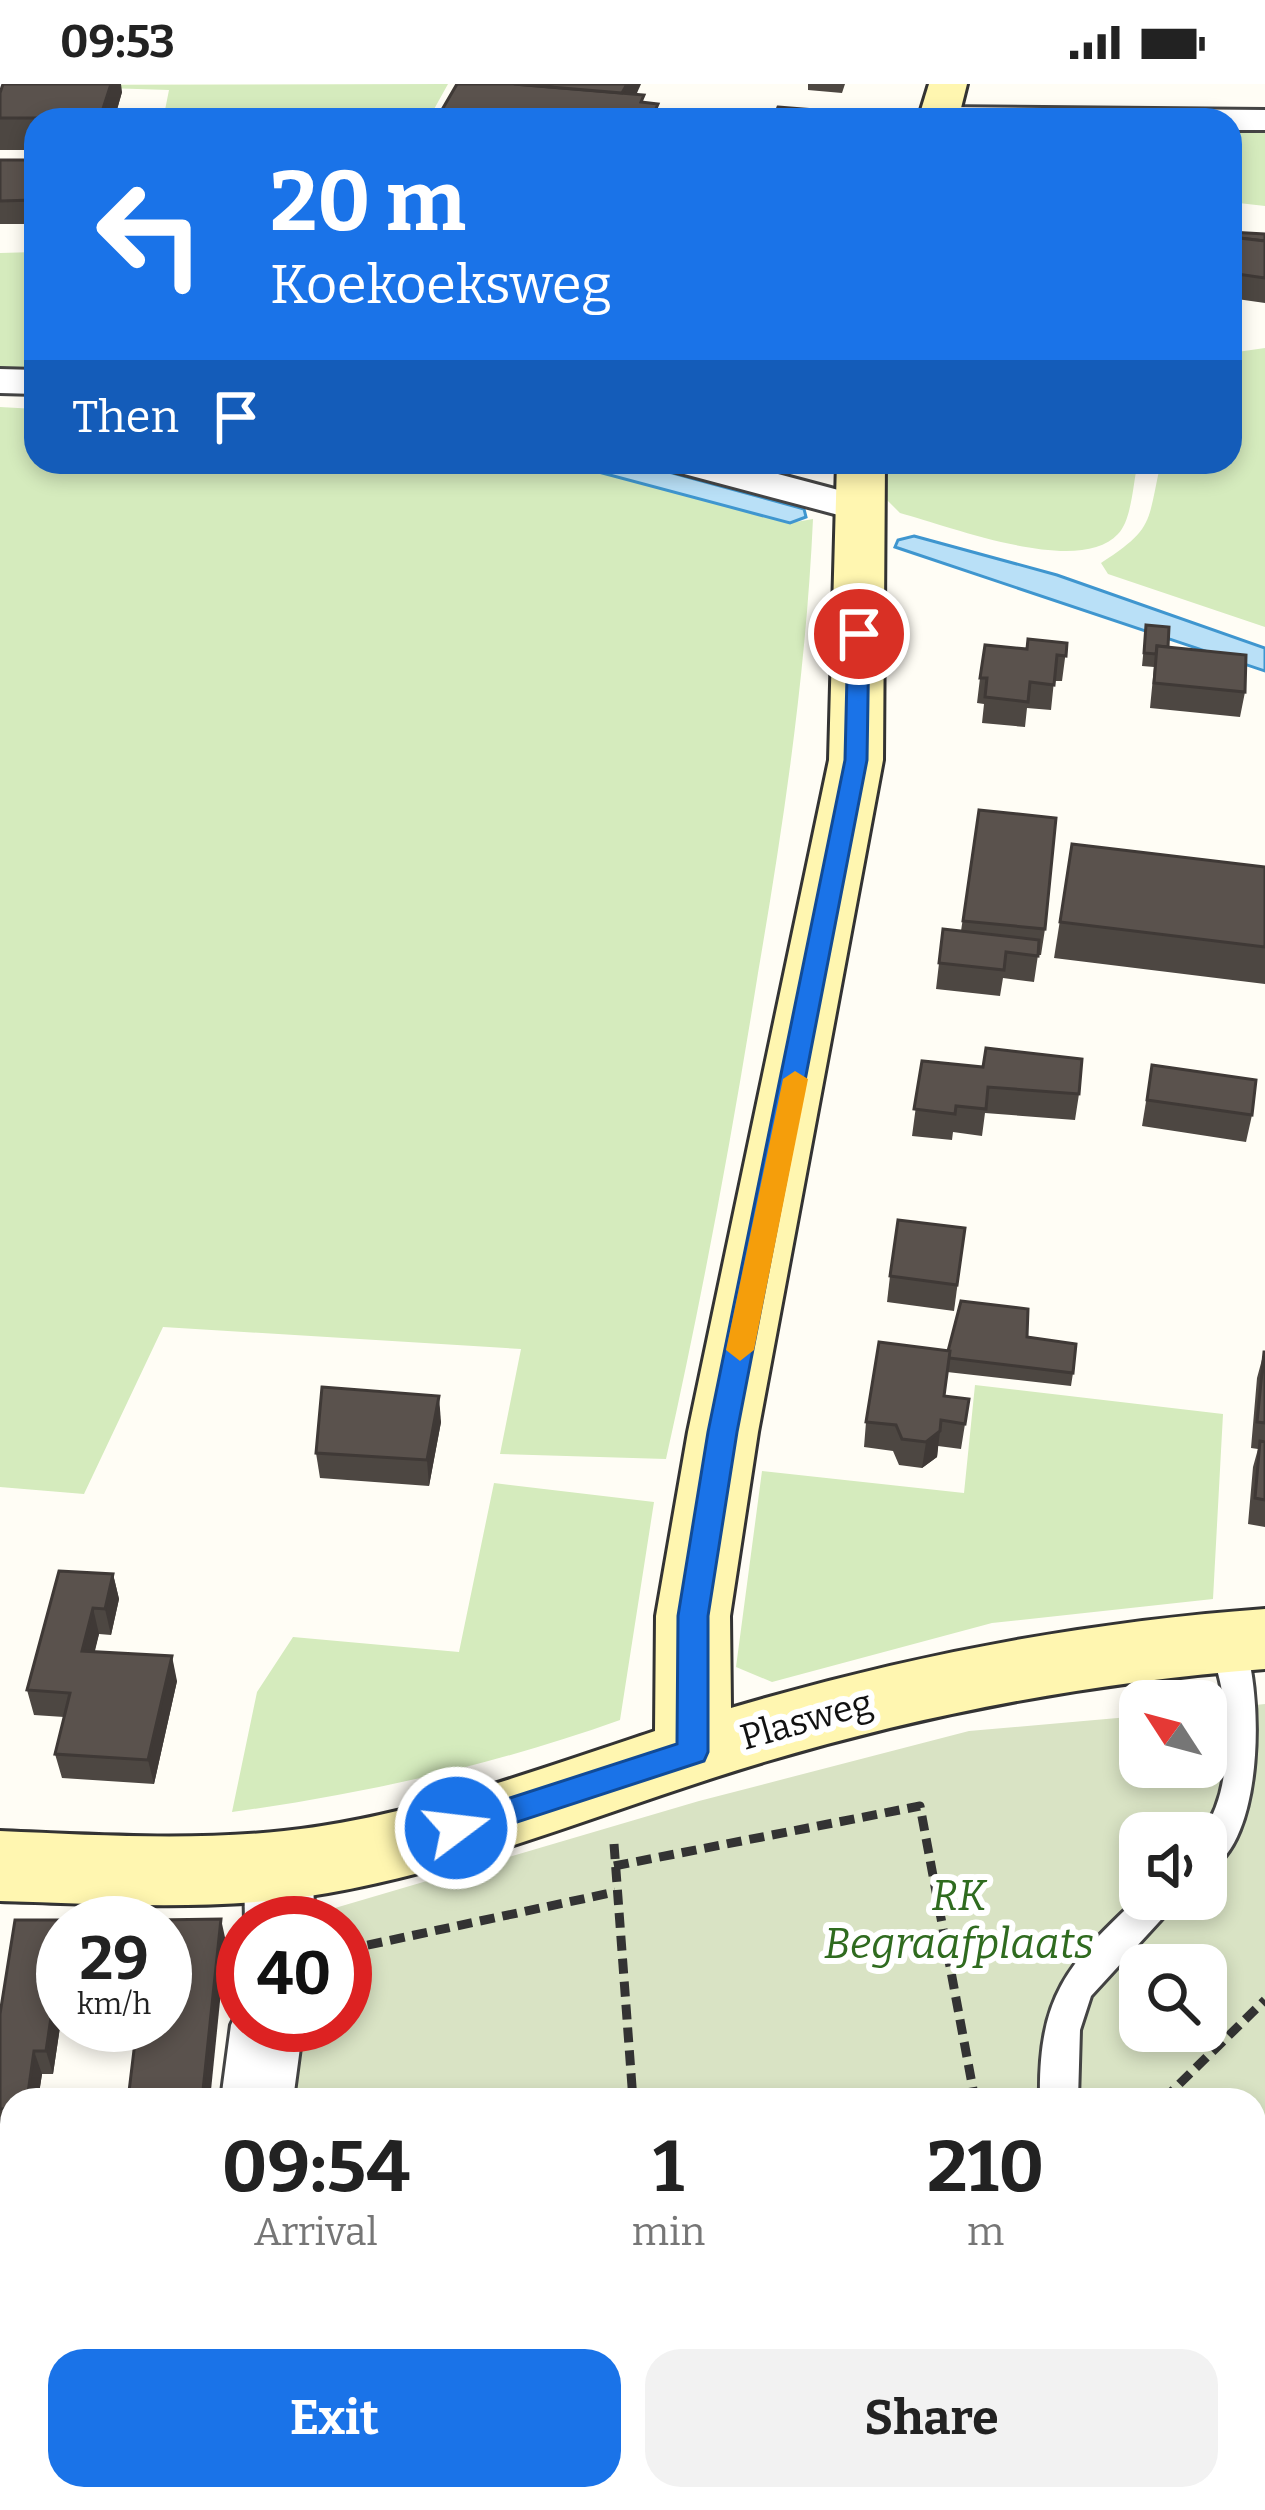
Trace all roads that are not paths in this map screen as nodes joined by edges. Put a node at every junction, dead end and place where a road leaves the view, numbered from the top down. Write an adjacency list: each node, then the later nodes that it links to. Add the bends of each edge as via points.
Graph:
1 (774, 474): 2 (street)
2 (861, 486): 4 (street, via 856,760 716,1475 693,1616)
3 (1246, 1640): 4 (street, Plasweg, via 1017,1666); 5 (lane, via 1242,1759)
4 (693, 1752): 7 (street, Plasweg, via 530,1809 382,1848)
5 (1227, 1821)
6 (0, 1866): 7 (street, Plasweg, via 198,1871)
7 (279, 1895)
8 (1142, 1920): 11 (lane, via 1068,1997 1058,2022)
9 (263, 2052): 10 (street)
10 (259, 2088)
11 (1059, 2088)

